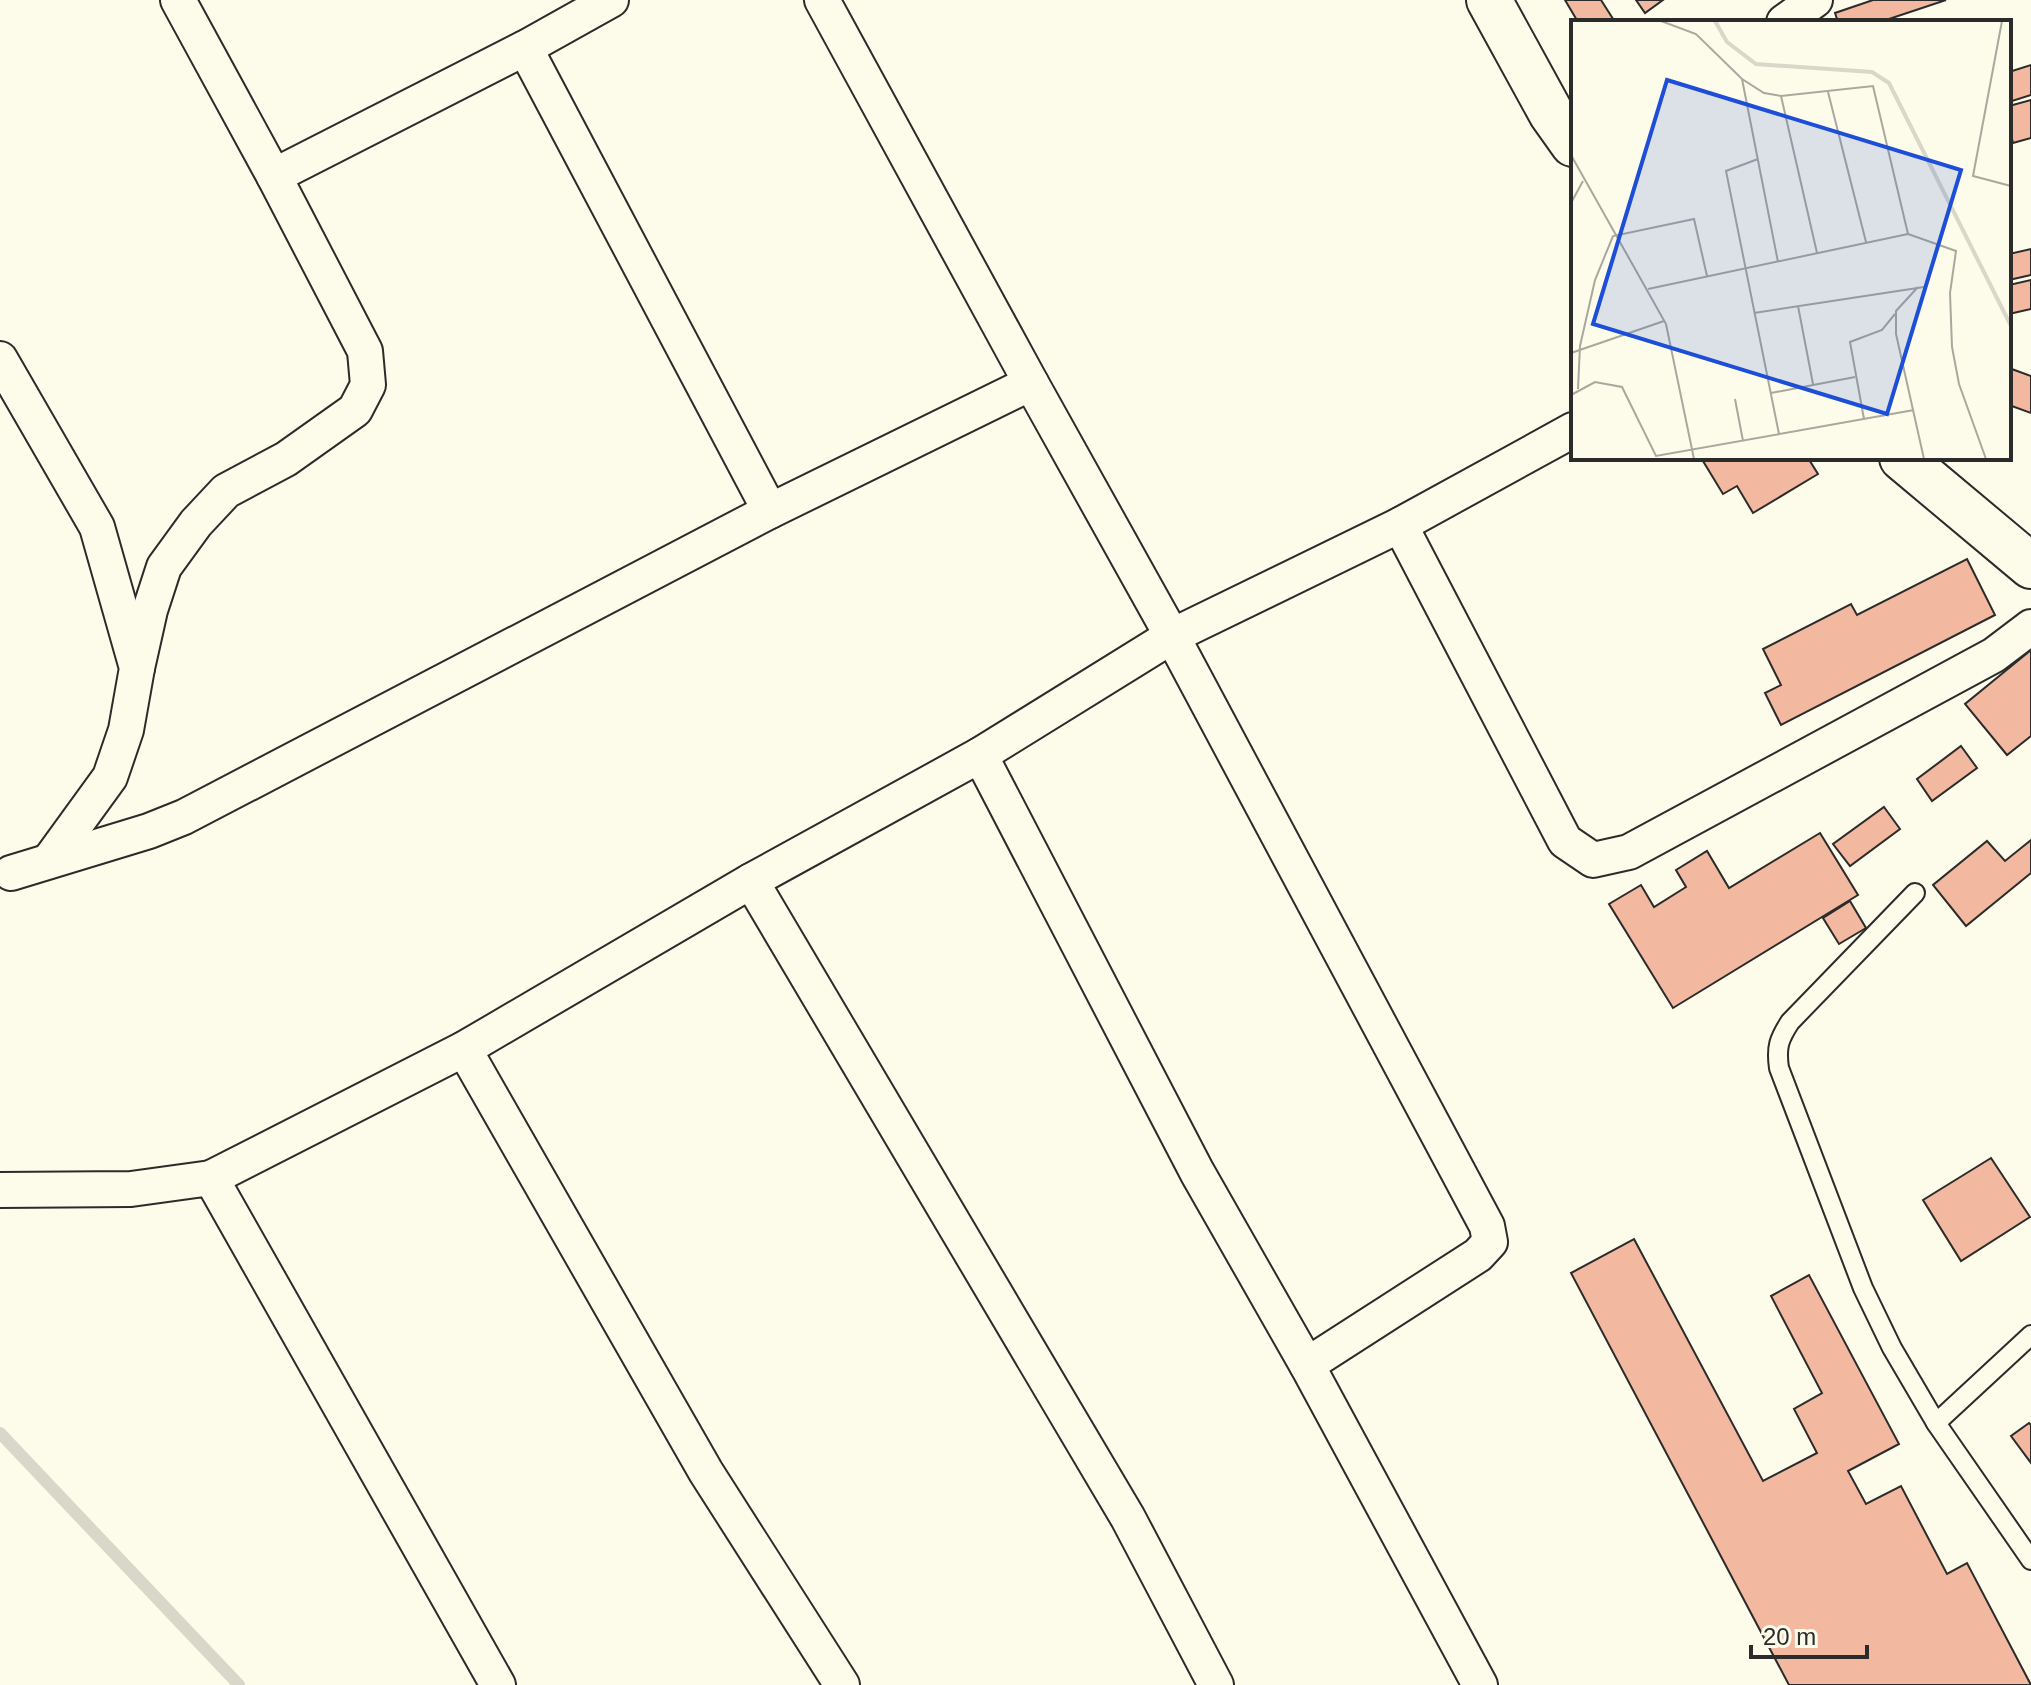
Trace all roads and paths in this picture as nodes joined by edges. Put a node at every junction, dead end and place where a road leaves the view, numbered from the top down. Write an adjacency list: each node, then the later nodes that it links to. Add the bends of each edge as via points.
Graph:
1 (178, 0): 9 (street)
2 (611, 0): 7 (street)
3 (822, 0): 11 (street)
4 (1489, 0): 8 (main road)
5 (1815, 0): 6 (street)
6 (1787, 20)
7 (525, 48): 9 (street); 14 (street)
8 (1571, 141)
9 (274, 176): 19 (street, via 365,351 368,385 355,410 286,459 226,491 196,523 164,567)
10 (0, 359): 19 (street, via 97,527)
11 (1031, 383): 14 (street); 18 (street)
12 (1571, 431): 15 (street)
13 (1904, 460): 16 (main road)
14 (770, 511): 21 (street, via 184,817)
15 (1400, 525): 17 (street, via 1565,841 1593,860 1629,852 1994,655); 18 (street)
16 (2031, 566)
17 (2031, 627)
18 (1172, 636): 20 (street); 29 (street, via 1487,1226 1490,1242 1478,1255)
19 (137, 668): 21 (street, via 126,730 110,777)
20 (980, 755): 23 (street); 29 (street, via 1197,1172)
21 (49, 861): 22 (street)
22 (5, 874)
23 (751, 881): 25 (street); 34 (street, via 1128,1518)
24 (1915, 893): 30 (lane, via 1790,1022 1777,1053 1863,1288)
25 (464, 1049): 26 (street); 33 (street, via 706,1472)
26 (211, 1178): 27 (street, via 131,1189); 32 (street)
27 (0, 1190)
28 (2031, 1335): 30 (lane)
29 (1307, 1365): 35 (street)
30 (1936, 1423): 31 (lane)
31 (2031, 1560)
32 (498, 1685)
33 (842, 1685)
34 (1216, 1685)
35 (1480, 1685)

